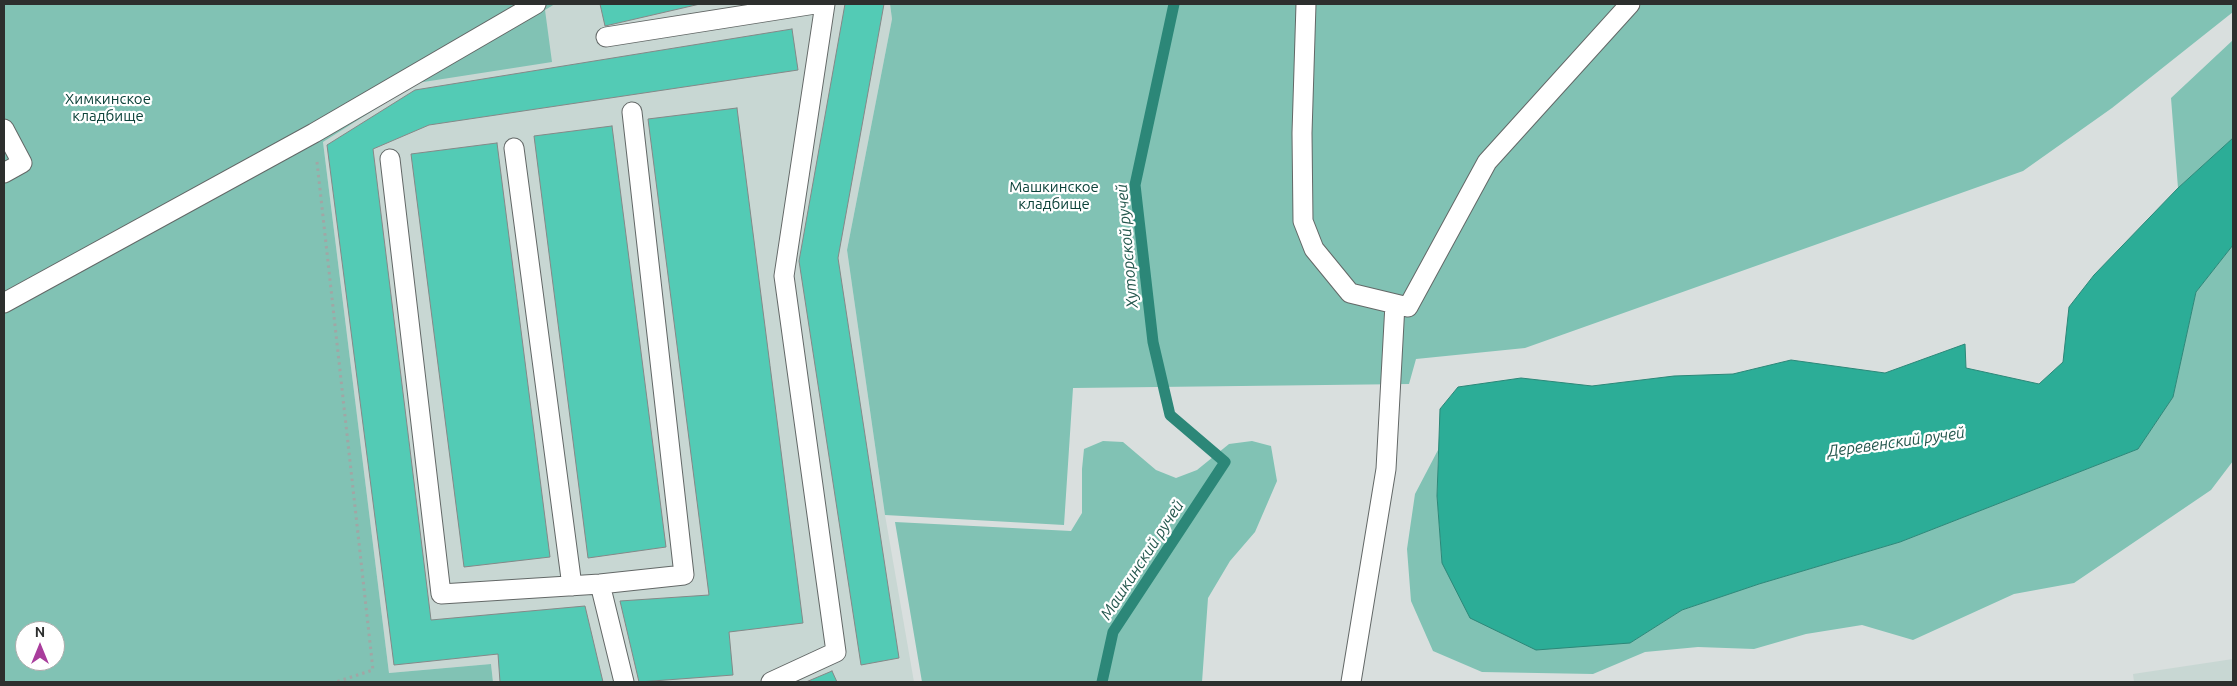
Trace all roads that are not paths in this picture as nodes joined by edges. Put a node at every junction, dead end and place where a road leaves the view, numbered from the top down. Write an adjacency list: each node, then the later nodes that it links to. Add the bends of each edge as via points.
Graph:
1 (536, 4): 12 (lane, via 314,133)
2 (815, 4): 6 (lane)
3 (825, 4): 16 (lane, via 784,276 836,652)
4 (1306, 4): 13 (lane, via 1302,133 1304,220 1314,249 1350,293)
5 (1630, 4): 13 (lane, via 1488,162 1408,307)
6 (606, 37)
7 (632, 112): 14 (lane, via 684,575)
8 (4, 129): 11 (lane, via 22,164)
9 (514, 148): 15 (lane)
10 (390, 159): 15 (lane, via 441,594)
11 (4, 173)
12 (4, 303)
13 (1395, 304): 18 (lane, via 1386,469)
14 (600, 584): 15 (lane); 17 (lane)
15 (572, 586)
16 (775, 681)
17 (624, 682)
18 (1351, 682)

